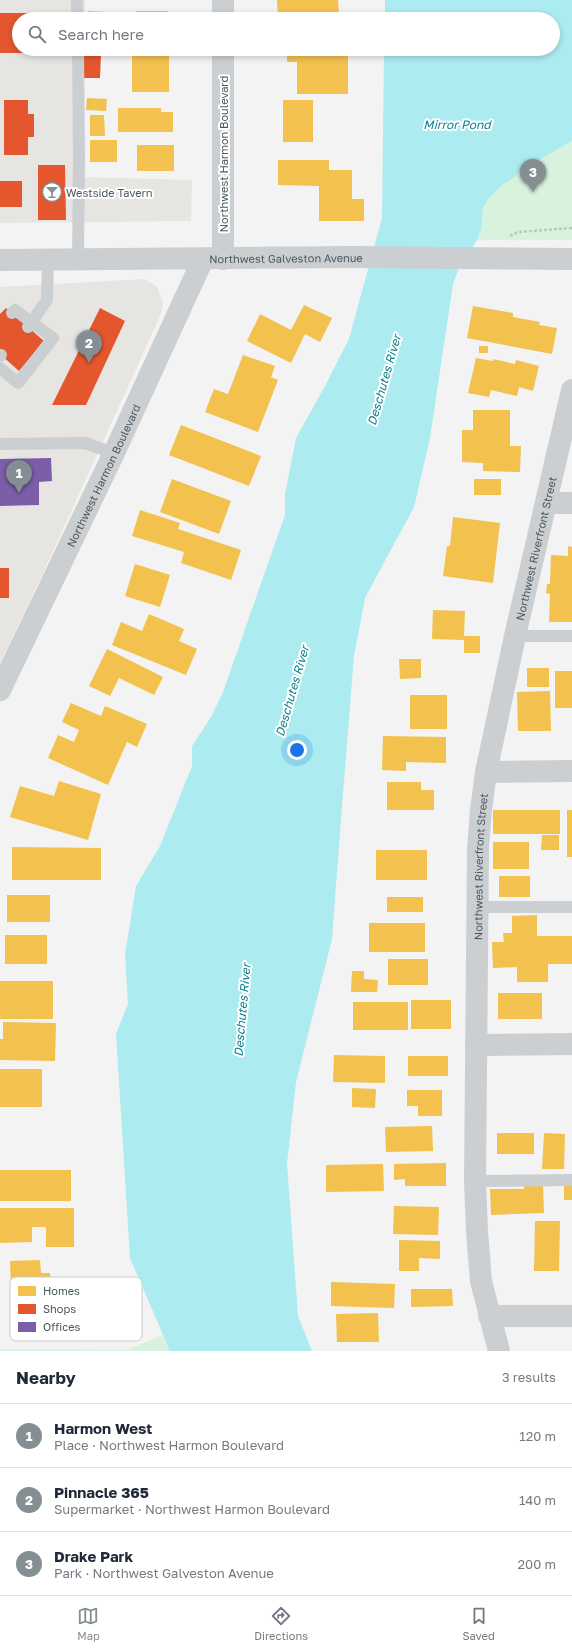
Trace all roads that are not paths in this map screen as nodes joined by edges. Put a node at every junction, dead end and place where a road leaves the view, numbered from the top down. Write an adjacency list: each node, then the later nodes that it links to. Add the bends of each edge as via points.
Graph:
1 (77, 0): 3 (lane)
2 (223, 0): 4 (street)
3 (77, 12)
4 (223, 12)
5 (78, 56): 11 (lane)
6 (223, 56): 7 (street, Northwest Harmon Boulevard)
7 (213, 259): 8 (street, Northwest Galveston Avenue); 11 (street, Northwest Galveston Avenue); 17 (street, Northwest Harmon Boulevard)
8 (572, 259)
9 (0, 260): 10 (street, Northwest Galveston Avenue)
10 (48, 260): 11 (street, Northwest Galveston Avenue); 13 (lane, via 47,300)
11 (78, 260)
12 (12, 313): 13 (lane, via 15,310)
13 (30, 325): 14 (lane, via 53,338 18,383)
14 (0, 368)
15 (572, 390): 18 (street, Northwest Riverfront Street)
16 (0, 444): 17 (lane, via 85,443)
17 (114, 453): 22 (street, Northwest Harmon Boulevard)
18 (547, 503): 19 (street); 20 (street, Northwest Riverfront Street)
19 (572, 503)
20 (515, 636): 21 (lane); 24 (street, Northwest Riverfront Street)
21 (572, 636)
22 (0, 690)
23 (572, 771): 24 (street)
24 (486, 772): 25 (street, Northwest Riverfront Street, via 478,848)
25 (477, 907): 26 (lane); 28 (street, Northwest Riverfront Street)
26 (572, 907)
27 (572, 1044): 28 (street)
28 (476, 1045): 30 (street, Northwest Riverfront Street)
29 (572, 1180): 30 (lane)
30 (475, 1181): 31 (street, Northwest Riverfront Street, via 481,1281)
31 (489, 1316): 32 (street); 33 (street, Northwest Riverfront Street)
32 (572, 1316)
33 (499, 1351)

